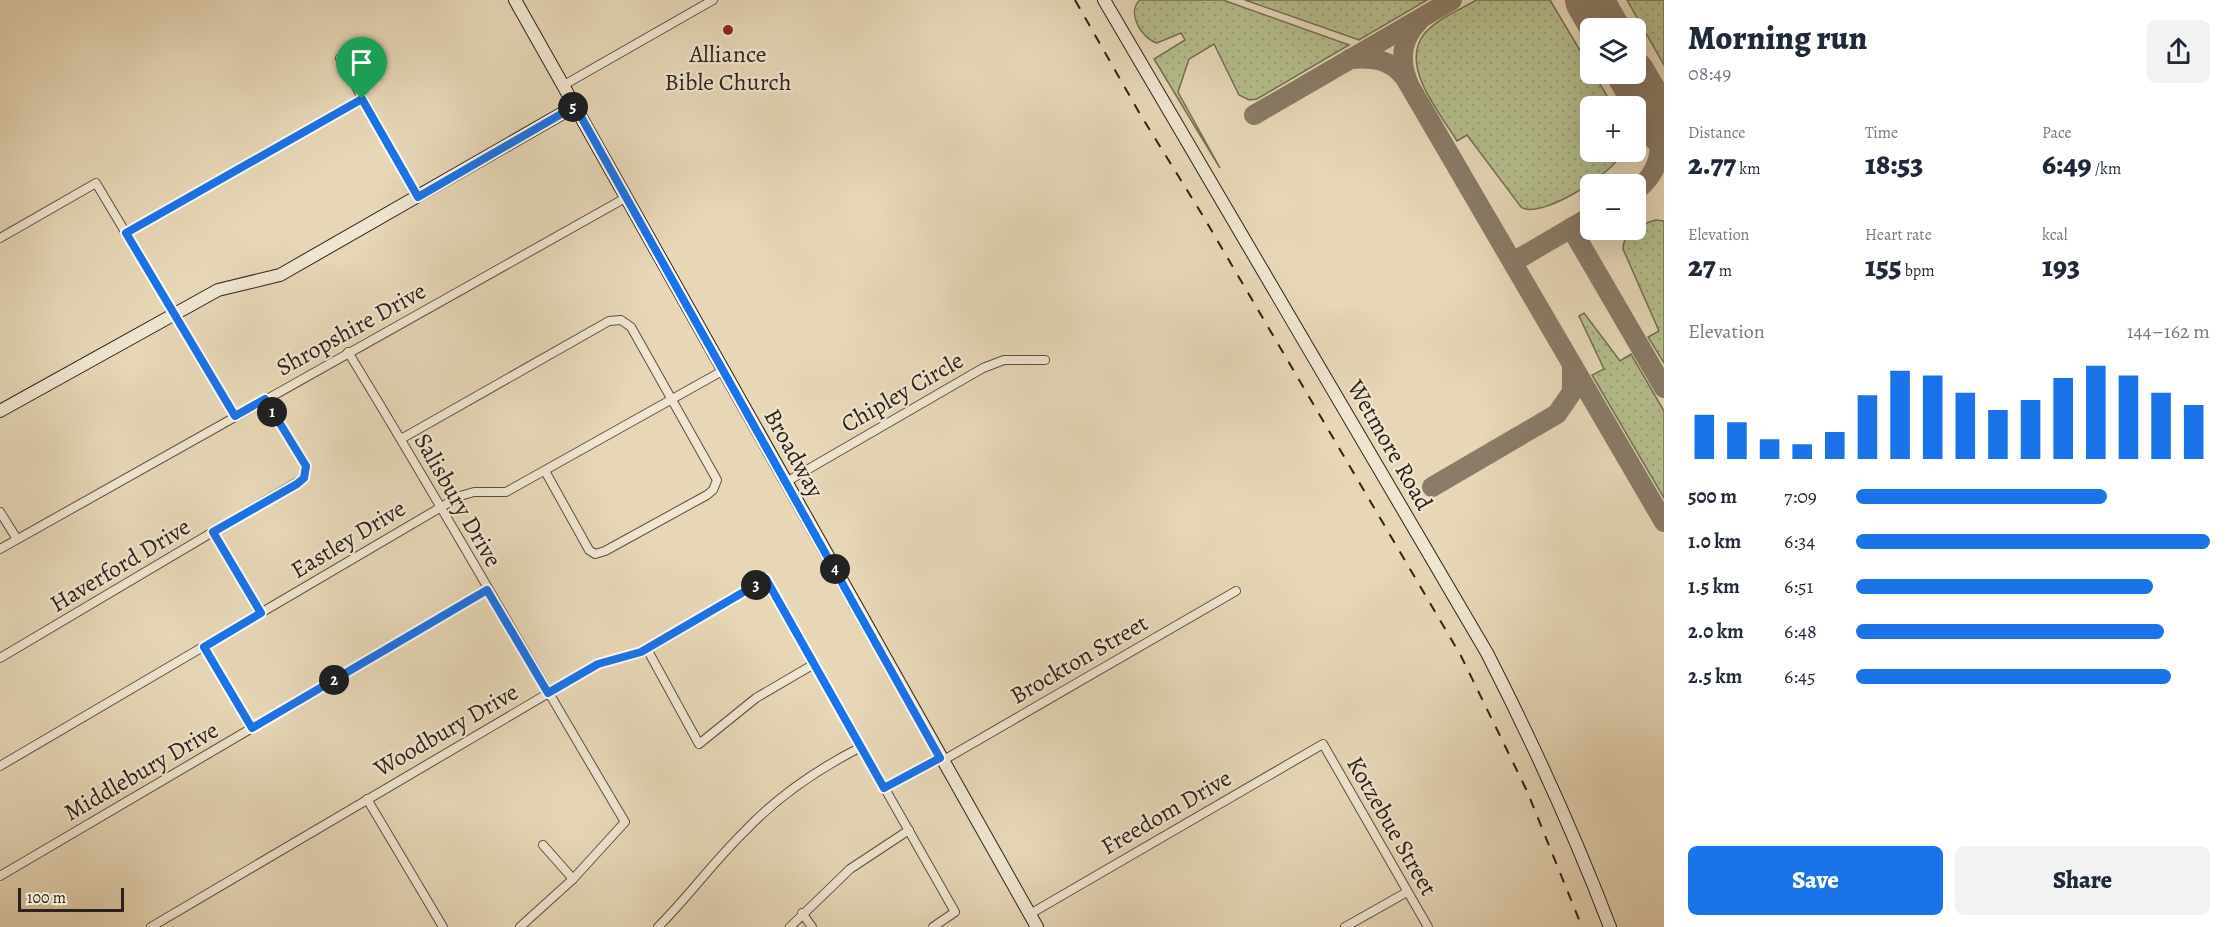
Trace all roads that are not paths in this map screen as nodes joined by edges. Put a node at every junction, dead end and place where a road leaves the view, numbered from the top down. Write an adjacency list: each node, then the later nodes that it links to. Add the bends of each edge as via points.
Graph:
1 (515, 0): 5 (main road, Broadway)
2 (713, 0): 5 (street)
3 (1104, 0): 60 (main road, Wetmore Road, via 1487,653 1578,842)
4 (340, 58): 6 (street)
5 (564, 86): 7 (main road, Broadway)
6 (362, 99): 8 (street); 10 (street)
7 (575, 106): 8 (main road); 9 (main road, Broadway)
8 (418, 197): 12 (main road, via 280,275 225,288)
9 (627, 197): 13 (street, Shropshire Drive); 15 (main road, Broadway)
10 (126, 233): 11 (street, via 96,183); 12 (street)
11 (0, 238)
12 (174, 313): 18 (main road); 19 (street)
13 (348, 352): 16 (street, Shropshire Drive); 20 (street, Salisbury Drive)
14 (1045, 360): 22 (street, Chipley Circle, via 1004,360 983,368)
15 (724, 370): 17 (street, Eastley Drive); 22 (main road, Broadway)
16 (265, 399): 19 (street, Shropshire Drive); 25 (street, Haverford Drive, via 306,466 304,478)
17 (671, 400): 20 (street, via 631,327 615,320); 21 (street, Eastley Drive); 21 (street, via 715,474 716,486 707,495 595,554 589,550)
18 (0, 411)
19 (235, 416): 26 (street, Shropshire Drive)
20 (401, 439): 23 (street, Salisbury Drive)
21 (545, 471): 23 (street, Eastley Drive, via 506,492 474,492)
22 (786, 482): 39 (main road, Broadway)
23 (442, 506): 28 (street, Salisbury Drive); 30 (street, Eastley Drive)
24 (0, 512): 26 (street)
25 (213, 532): 30 (street); 33 (street, Haverford Drive)
26 (17, 539): 27 (street, Shropshire Drive)
27 (0, 549)
28 (487, 590): 35 (street, Salisbury Drive); 36 (street, Middlebury Drive)
29 (1236, 591): 39 (street, Brockton Street)
30 (261, 613): 31 (street, Eastley Drive)
31 (204, 647): 36 (street); 40 (street, Eastley Drive)
32 (647, 649): 34 (street, Woodbury Drive, via 766,579); 34 (street, via 699,744 756,698); 35 (street, Woodbury Drive, via 632,657 598,664)
33 (0, 658)
34 (814, 664): 38 (street)
35 (548, 693): 42 (street, Woodbury Drive); 46 (street, Salisbury Drive, via 625,822)
36 (252, 728): 45 (street, Middlebury Drive)
37 (1323, 744): 47 (street, Kotzebue Street); 49 (street, Freedom Drive)
38 (861, 747): 41 (street); 53 (street, via 781,797 744,831)
39 (941, 760): 41 (street, Brockton Street); 49 (main road, Broadway)
40 (0, 766)
41 (884, 788): 43 (street)
42 (367, 799): 50 (street, Woodbury Drive); 51 (street)
43 (909, 830): 48 (street, via 850,869); 56 (street, via 955,912)
44 (543, 845): 46 (street)
45 (0, 876)
46 (573, 879): 52 (street)
47 (1407, 892): 58 (street); 59 (street, Kotzebue Street)
48 (802, 913): 54 (street); 55 (street)
49 (1030, 914): 57 (main road, Broadway)
50 (151, 927)
51 (443, 927)
52 (520, 927)
53 (658, 927)
54 (790, 927)
55 (812, 927)
56 (933, 927)
57 (1037, 927)
58 (1344, 927)
59 (1428, 927)
60 (1610, 927)

